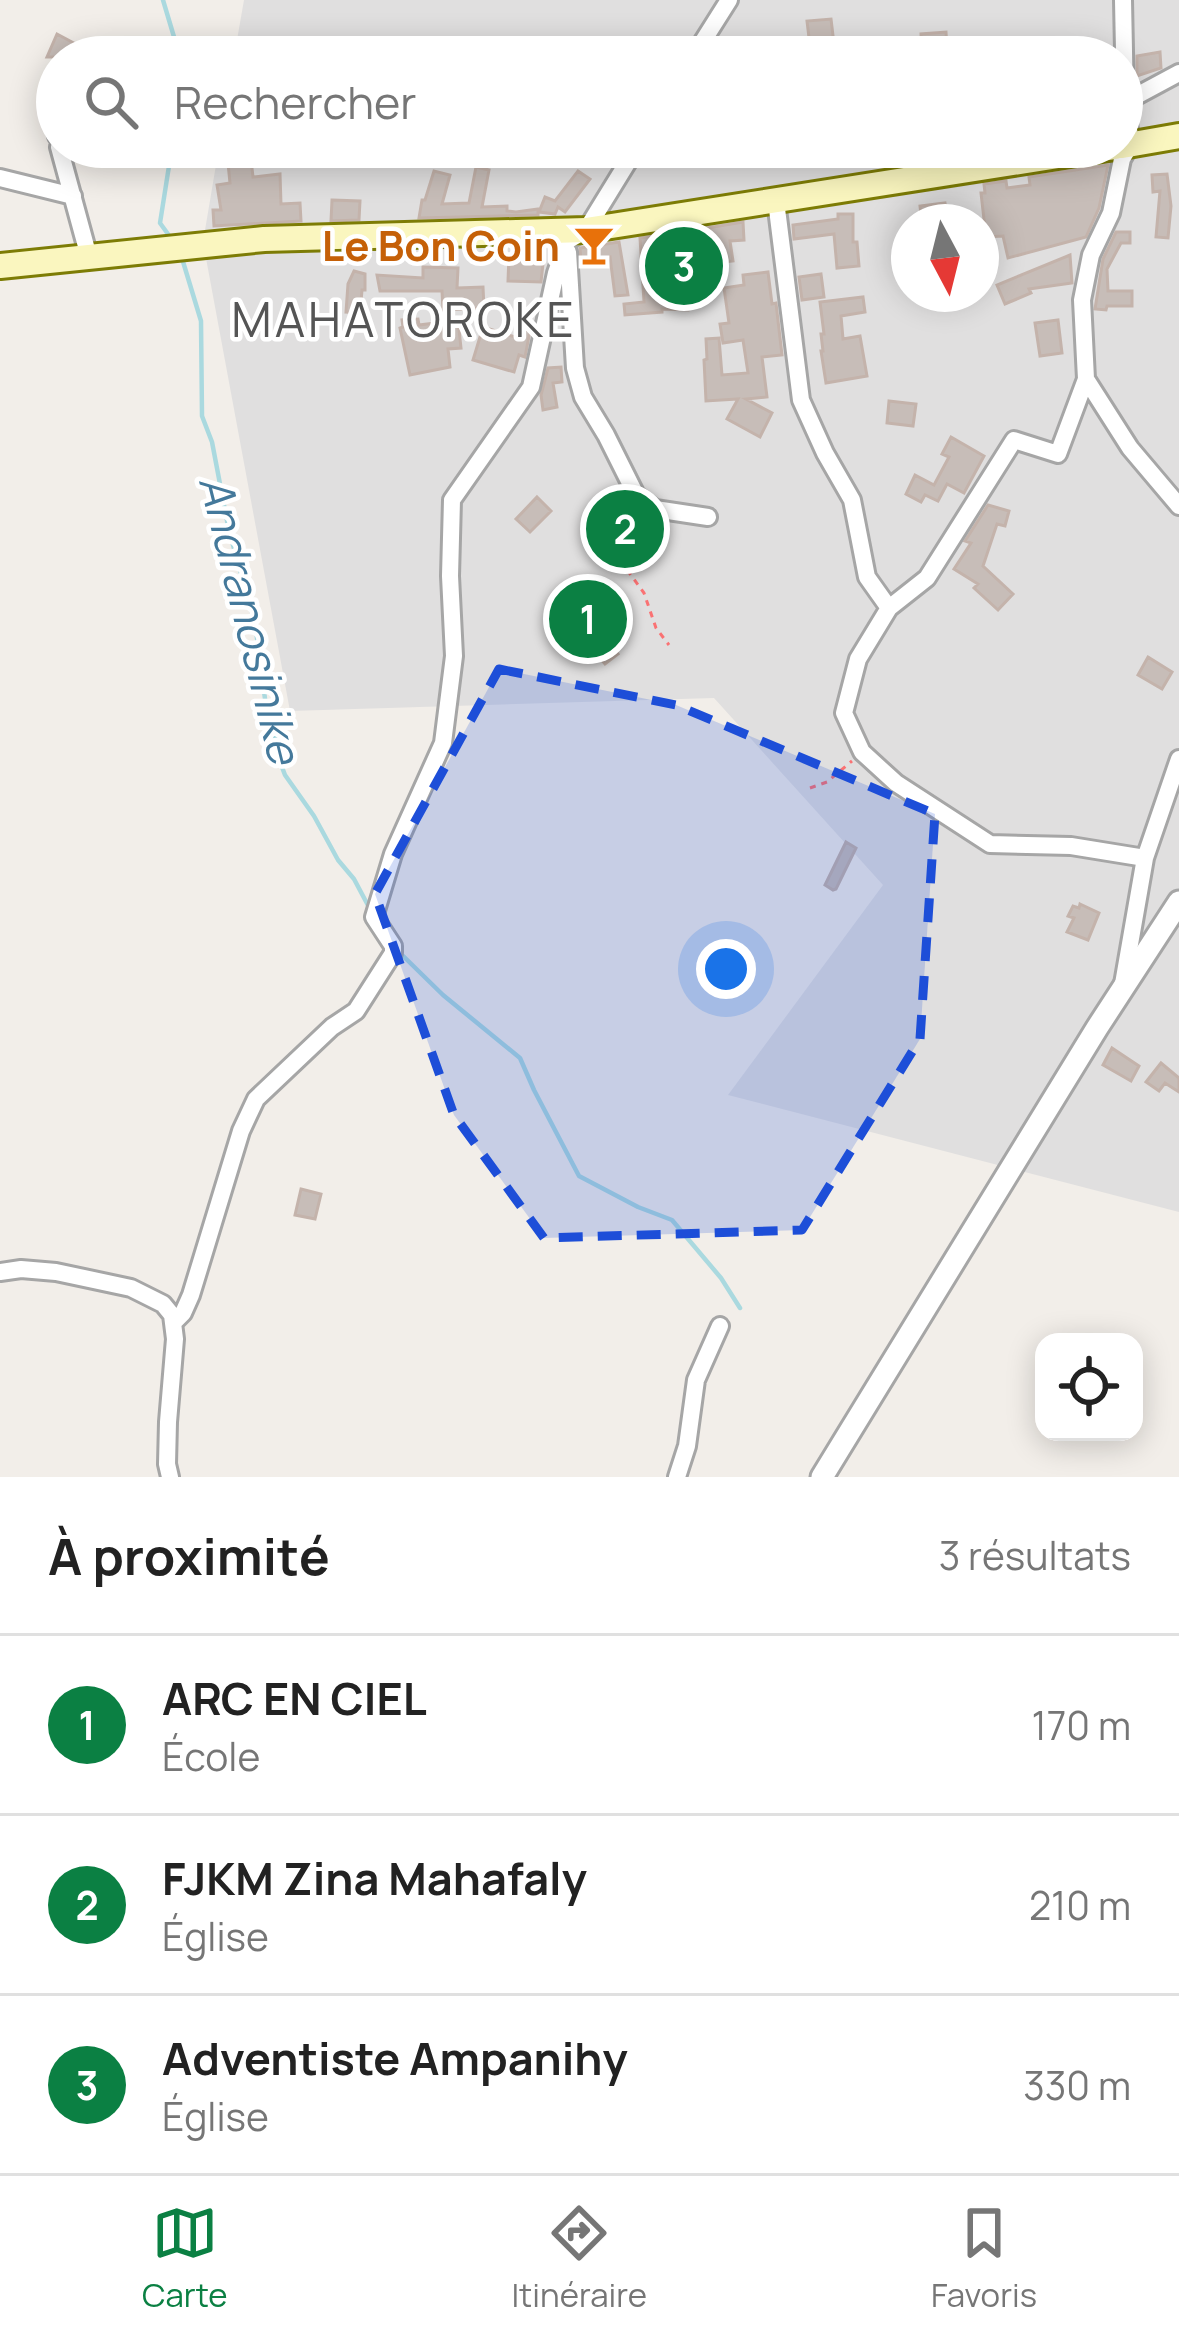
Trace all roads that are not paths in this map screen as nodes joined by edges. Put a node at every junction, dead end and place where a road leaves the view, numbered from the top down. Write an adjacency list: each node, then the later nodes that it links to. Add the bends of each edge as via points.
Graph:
1 (729, 0): 3 (street)
2 (1123, 0): 4 (street)
3 (706, 36)
4 (1124, 36)
5 (1179, 73): 6 (street)
6 (1143, 93)
7 (1179, 136): 8 (main road)
8 (1143, 142)
9 (64, 168): 14 (street)
10 (623, 168): 16 (street)
11 (984, 168): 15 (main road)
12 (1119, 168): 19 (street, via 1082,300)
13 (0, 178): 14 (street)
14 (73, 196): 17 (street)
15 (776, 201): 16 (main road); 22 (street, via 801,400 852,500 868,577)
16 (577, 236): 17 (main road, via 264,239); 21 (street, via 575,368 583,398 636,495 655,509); 28 (street, via 556,273 531,387 452,500 454,656 443,742 374,917 393,953 356,1011 256,1099 188,1306)
17 (89, 257): 18 (main road)
18 (0, 266)
19 (1086, 379): 20 (street); 22 (street, via 1058,454 1014,440 927,578)
20 (1179, 506)
21 (708, 517)
22 (890, 608): 24 (street, via 858,659 844,713 862,752 990,844)
23 (1179, 759): 24 (street)
24 (1145, 858): 26 (street)
25 (1179, 902): 26 (street)
26 (1121, 991): 32 (street)
27 (0, 1272): 28 (street, via 40,1270 130,1288 163,1304)
28 (174, 1322): 30 (street)
29 (720, 1327): 31 (street, via 696,1380)
30 (170, 1477)
31 (677, 1477)
32 (822, 1477)

